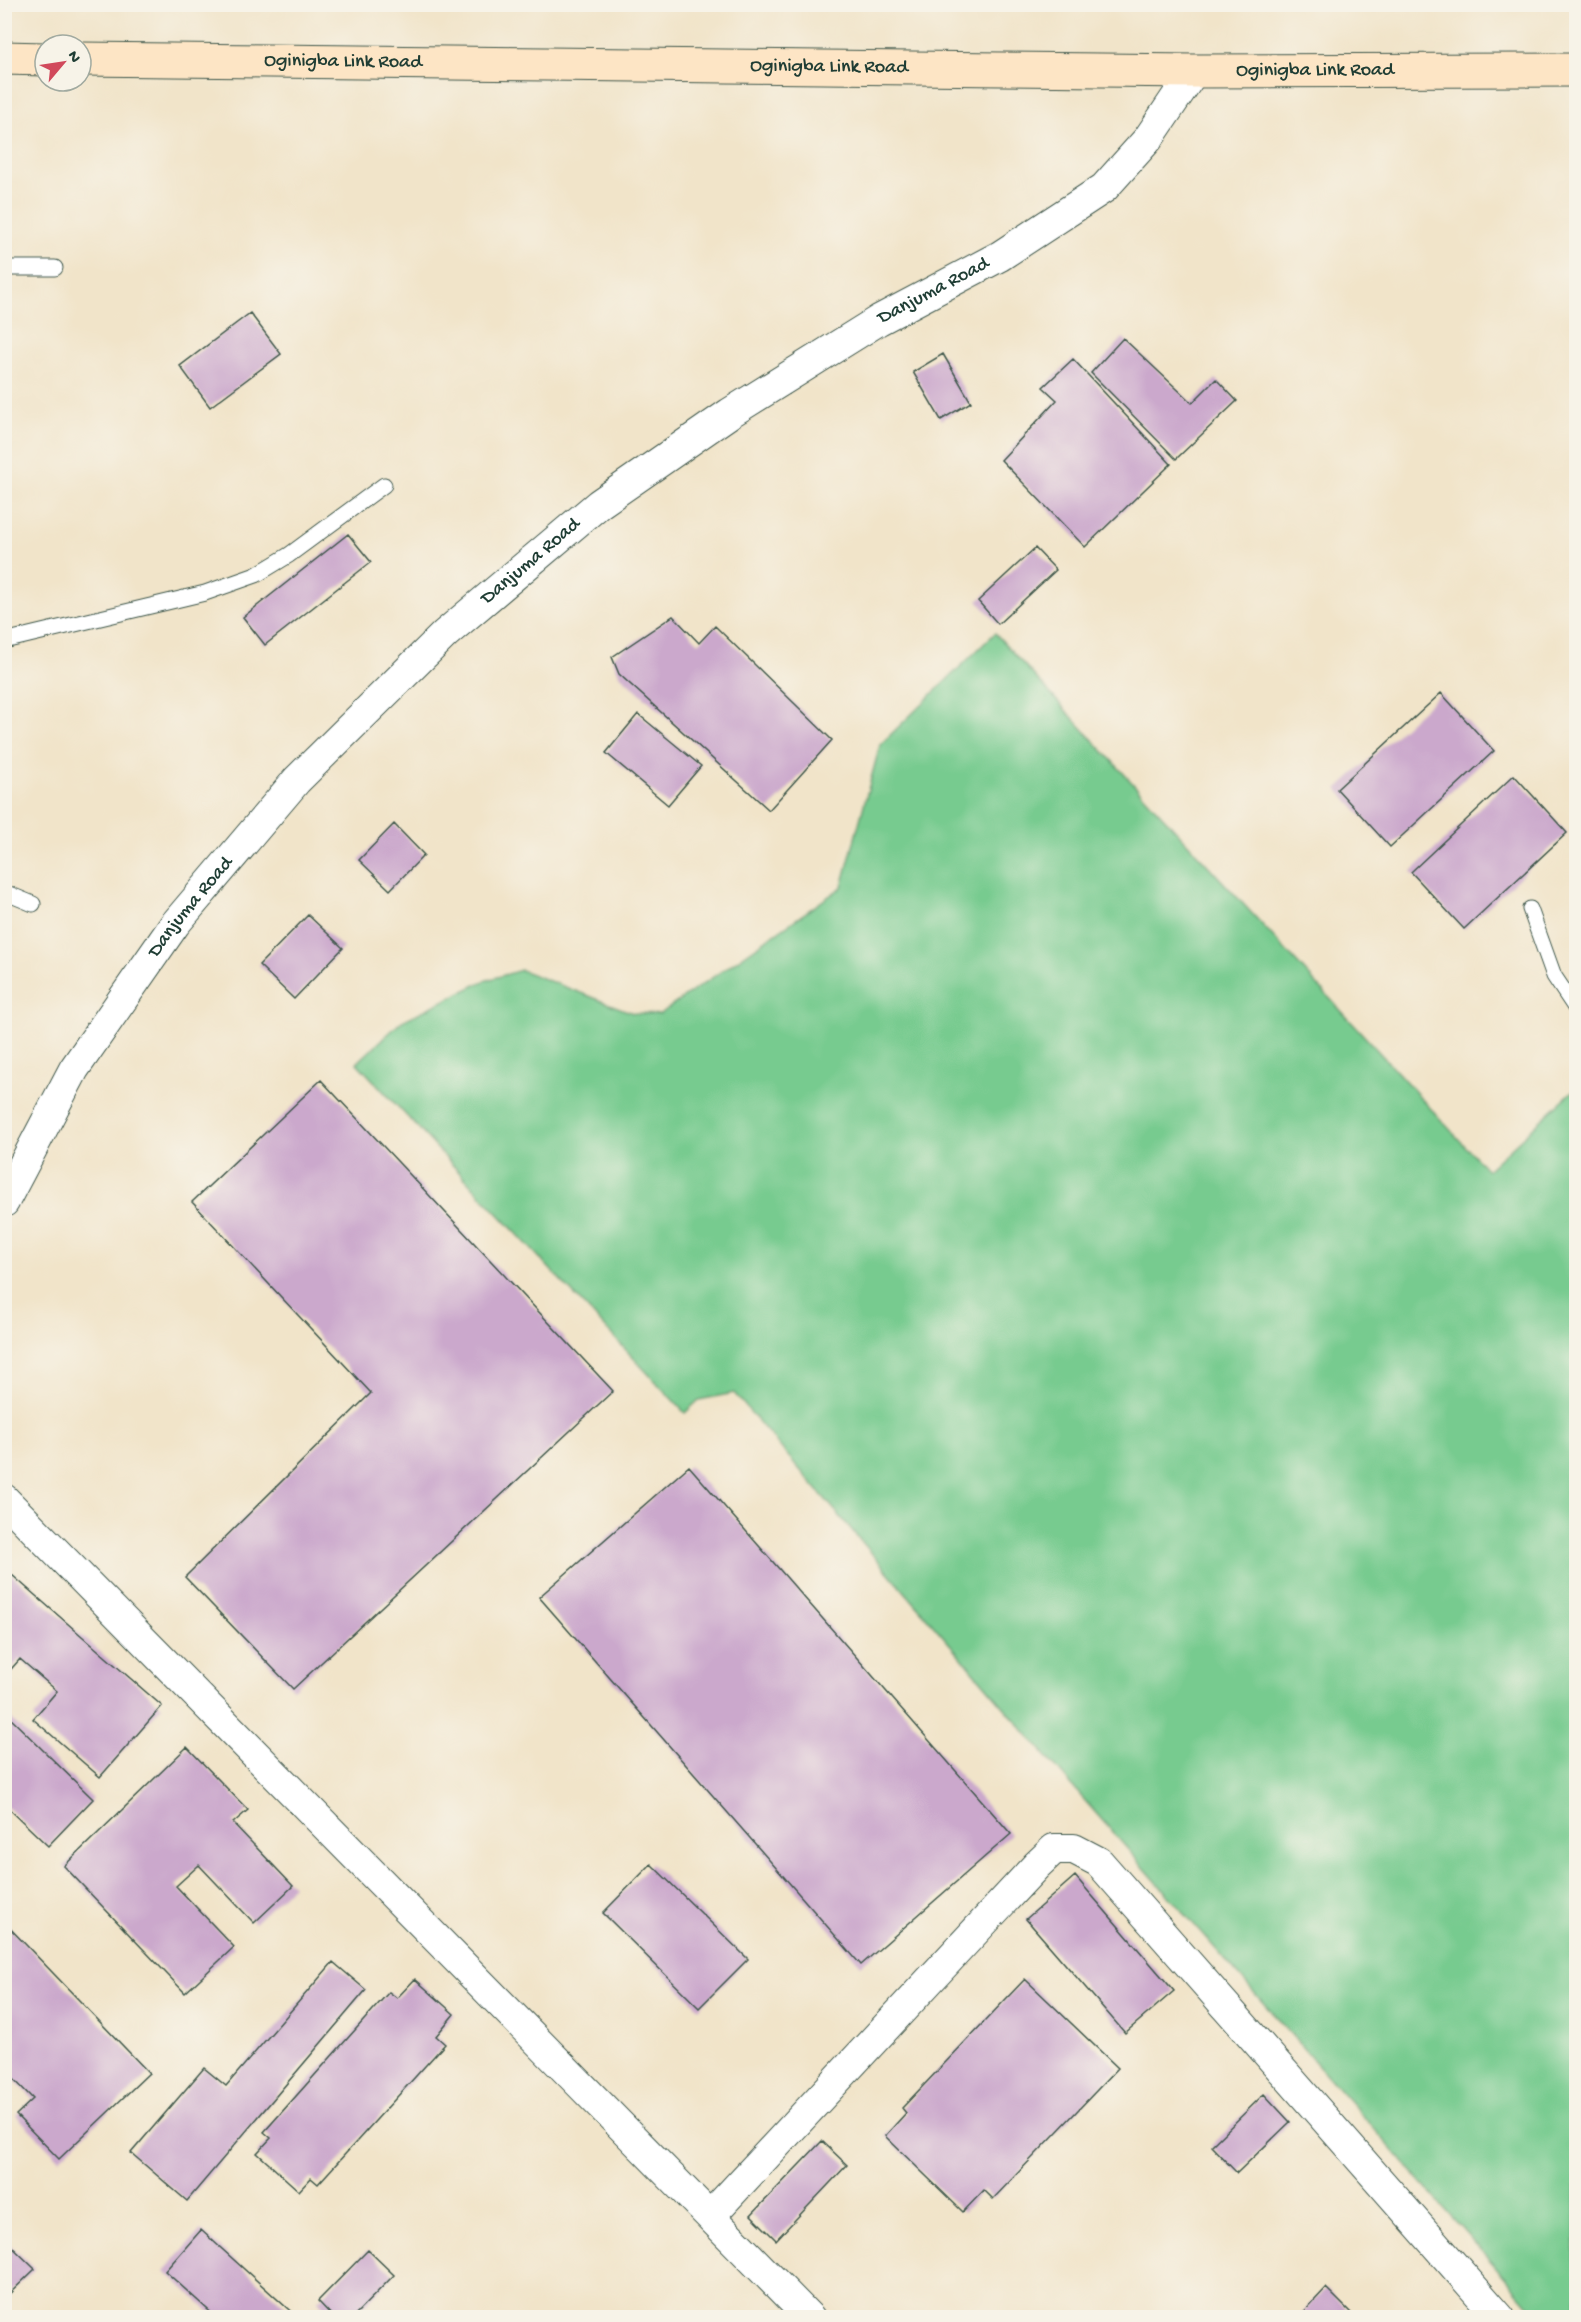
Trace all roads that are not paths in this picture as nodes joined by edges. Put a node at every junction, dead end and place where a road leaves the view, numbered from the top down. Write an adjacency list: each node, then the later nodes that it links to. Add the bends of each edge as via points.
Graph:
1 (4, 58): 2 (street)
2 (33, 59)
3 (93, 59): 5 (street, Oginigba Link Road)
4 (1576, 70): 5 (street, Oginigba Link Road)
5 (1194, 71): 14 (street, Danjuma Road, via 1148,139 1104,188 1000,256 879,320 730,412 599,504 445,634 297,780 175,924 74,1069)
6 (4, 268): 7 (lane)
7 (55, 268)
8 (384, 485): 9 (lane, via 256,575 205,594)
9 (4, 641)
10 (4, 892): 11 (lane)
11 (33, 904)
12 (1530, 909): 13 (lane, via 1554,976)
13 (1576, 1009)
14 (4, 1202)
15 (4, 1499): 16 (street)
16 (711, 2215): 17 (street); 18 (street, via 1036,1865 1054,1849 1074,1849 1099,1862)
17 (810, 2318)
18 (1500, 2318)

